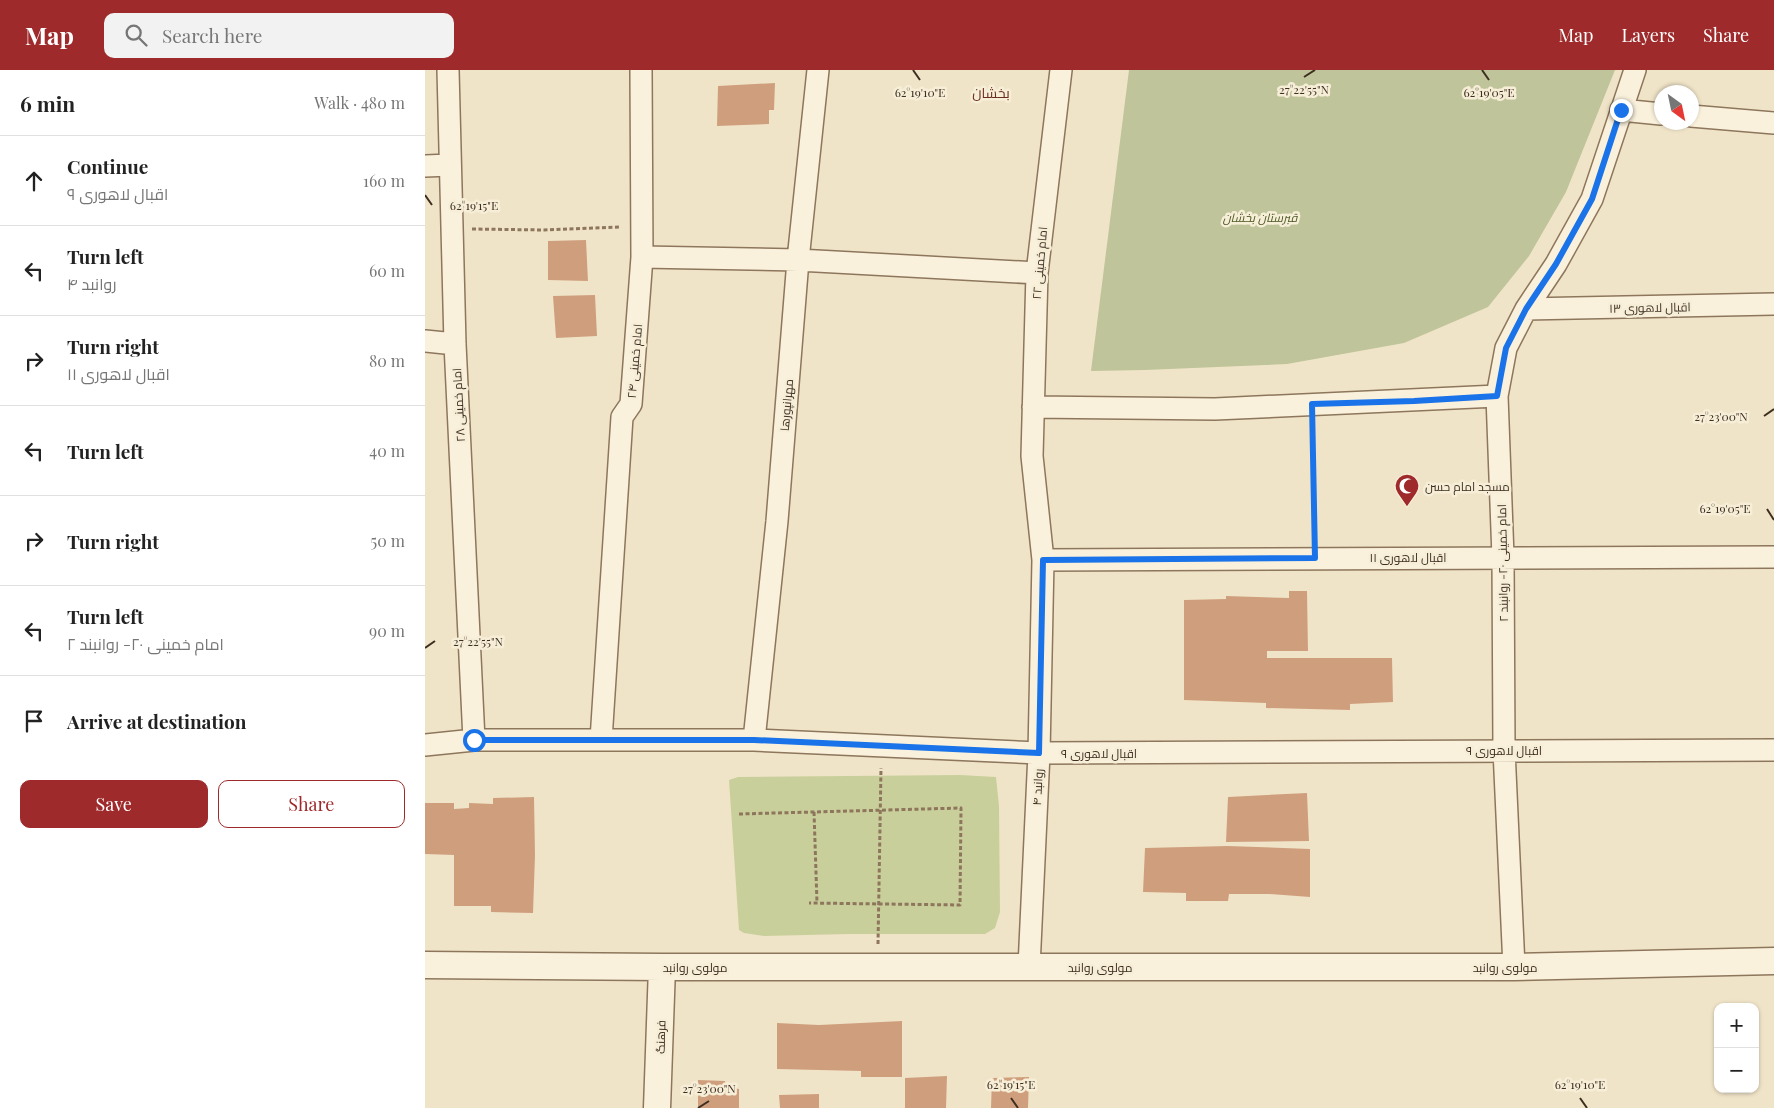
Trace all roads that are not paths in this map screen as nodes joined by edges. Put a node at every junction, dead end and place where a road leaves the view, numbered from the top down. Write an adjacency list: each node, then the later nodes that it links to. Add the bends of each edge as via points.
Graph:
1 (448, 70): 10 (street, امام خمینی ۲۸)
2 (641, 70): 12 (street, امام خمینی ۲۴)
3 (818, 70): 13 (street, مهرانپورها)
4 (1061, 70): 14 (street, امام خمینی ۲۲)
5 (1635, 70): 6 (street, امام خمینی ۲۰- روانبند ۲)
6 (1621, 110): 7 (street); 16 (street, امام خمینی ۲۰- روانبند ۲, via 1592,199 1556,264)
7 (1654, 113)
8 (1699, 117): 9 (street)
9 (1774, 123)
10 (450, 165): 11 (street); 18 (street, امام خمینی ۲۸)
11 (425, 166)
12 (643, 257): 13 (street); 26 (street, امام خمینی ۲۴, via 631,404 622,417)
13 (798, 260): 14 (street); 27 (street, مهرانپورها, via 777,521)
14 (1037, 273): 20 (street, امام خمینی ۲۲)
15 (1774, 304): 16 (street, اقبال لاهوری ۱۳)
16 (1526, 309): 19 (street, امام خمینی ۲۰- روانبند ۲, via 1506,348)
17 (425, 341): 18 (street)
18 (455, 344): 25 (street, امام خمینی ۲۸)
19 (1497, 396): 20 (street, via 1215,409); 22 (street, امام خمینی ۲۰- روانبند ۲)
20 (1033, 407): 21 (street, امام خمینی ۲۲)
21 (1032, 456): 24 (street, روانبد ۴)
22 (1503, 557): 23 (street, اقبال لاهوری ۱۱); 24 (street, اقبال لاهوری ۱۱); 29 (street, امام خمینی ۲۰- روانبند ۲)
23 (1774, 557)
24 (1043, 560): 31 (street, روانبد ۴)
25 (474, 740): 26 (street, اقبال لاهوری ۹); 28 (street, اقبال لاهوری ۹)
26 (601, 740): 27 (street, اقبال لاهوری ۹)
27 (754, 740): 31 (street, اقبال لاهوری ۹)
28 (425, 745)
29 (1504, 750): 30 (street, اقبال لاهوری ۹); 31 (street, اقبال لاهوری ۹); 36 (street, امام خمینی ۲۰- روانبند ۲)
30 (1774, 750)
31 (1039, 753): 35 (street, روانبد ۴)
32 (1774, 961): 36 (street, مولوی روانبد)
33 (425, 965): 34 (street, مولوی روانبد)
34 (662, 967): 35 (street, مولوی روانبد); 37 (street, فرهنگ)
35 (1029, 967): 36 (street, مولوی روانبد)
36 (1514, 967)
37 (657, 1108)

